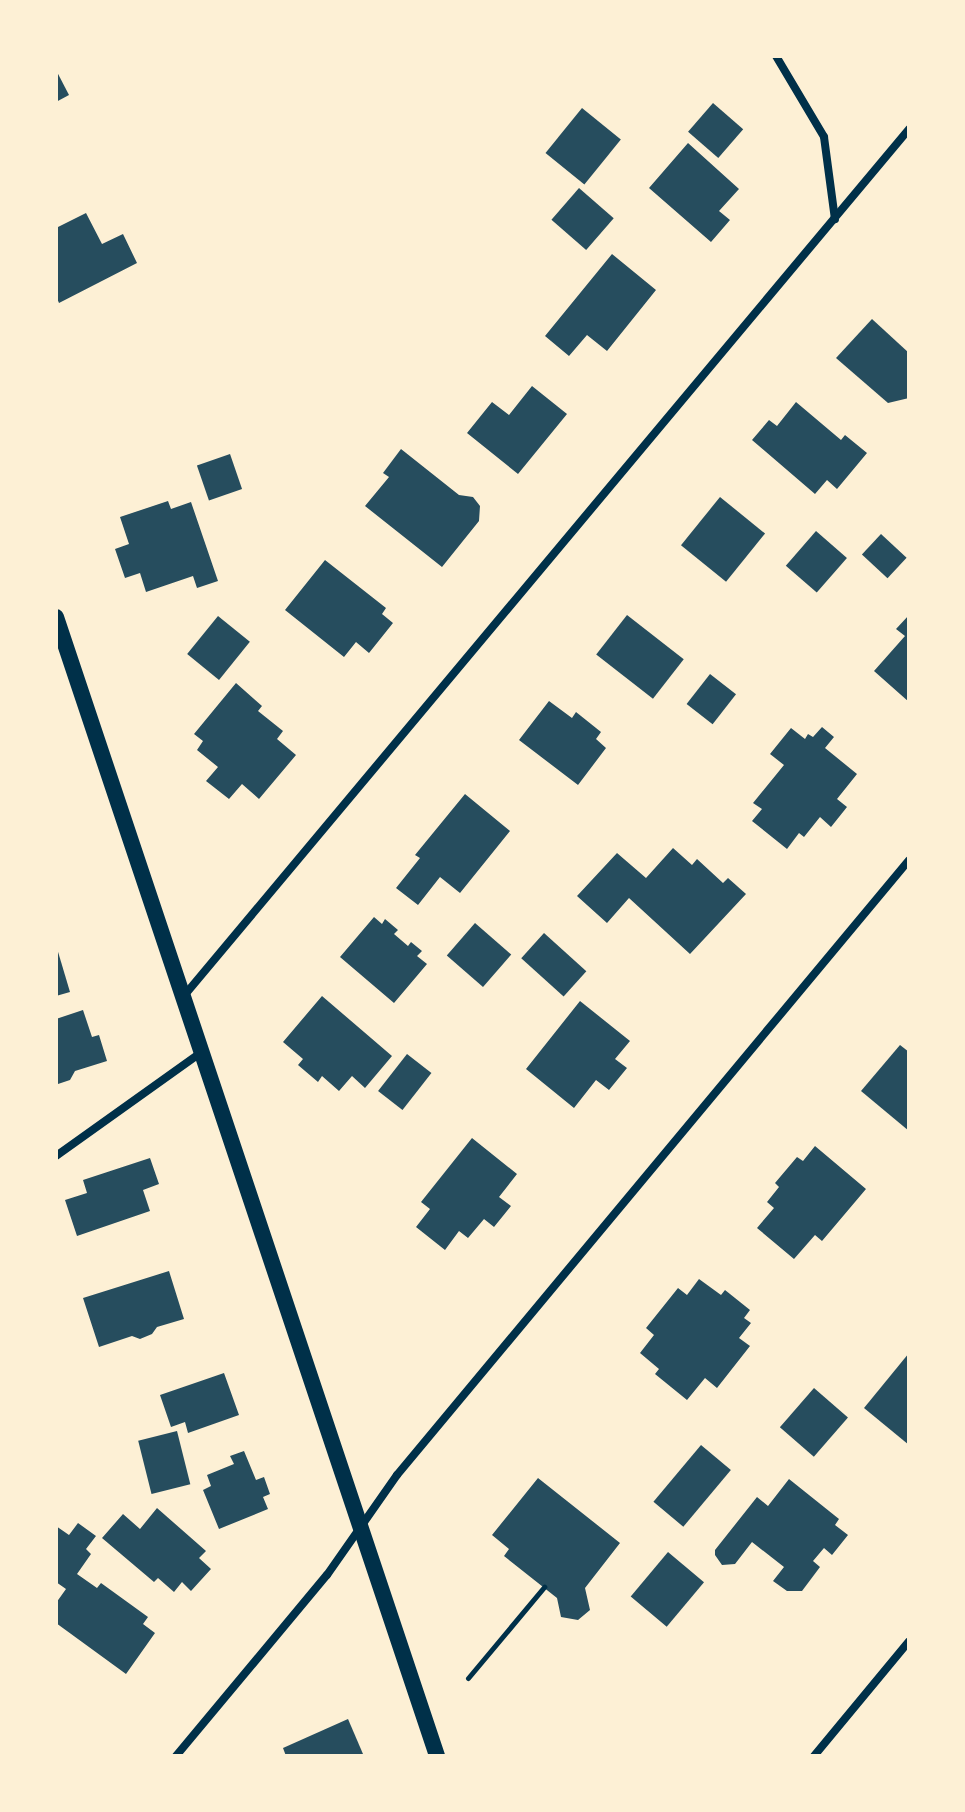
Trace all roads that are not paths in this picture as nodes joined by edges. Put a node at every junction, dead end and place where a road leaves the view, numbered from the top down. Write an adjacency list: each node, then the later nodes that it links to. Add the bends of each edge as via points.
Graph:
1 (776, 56): 3 (street, via 824,137)
2 (909, 129): 3 (street)
3 (835, 219): 6 (street)
4 (56, 617): 6 (main road)
5 (909, 860): 9 (street, via 397,1475)
6 (183, 998): 7 (main road)
7 (203, 1051): 8 (street); 9 (main road)
8 (56, 1156)
9 (363, 1526): 11 (street); 12 (main road)
10 (909, 1641): 13 (street)
11 (176, 1756)
12 (437, 1756)
13 (814, 1756)

